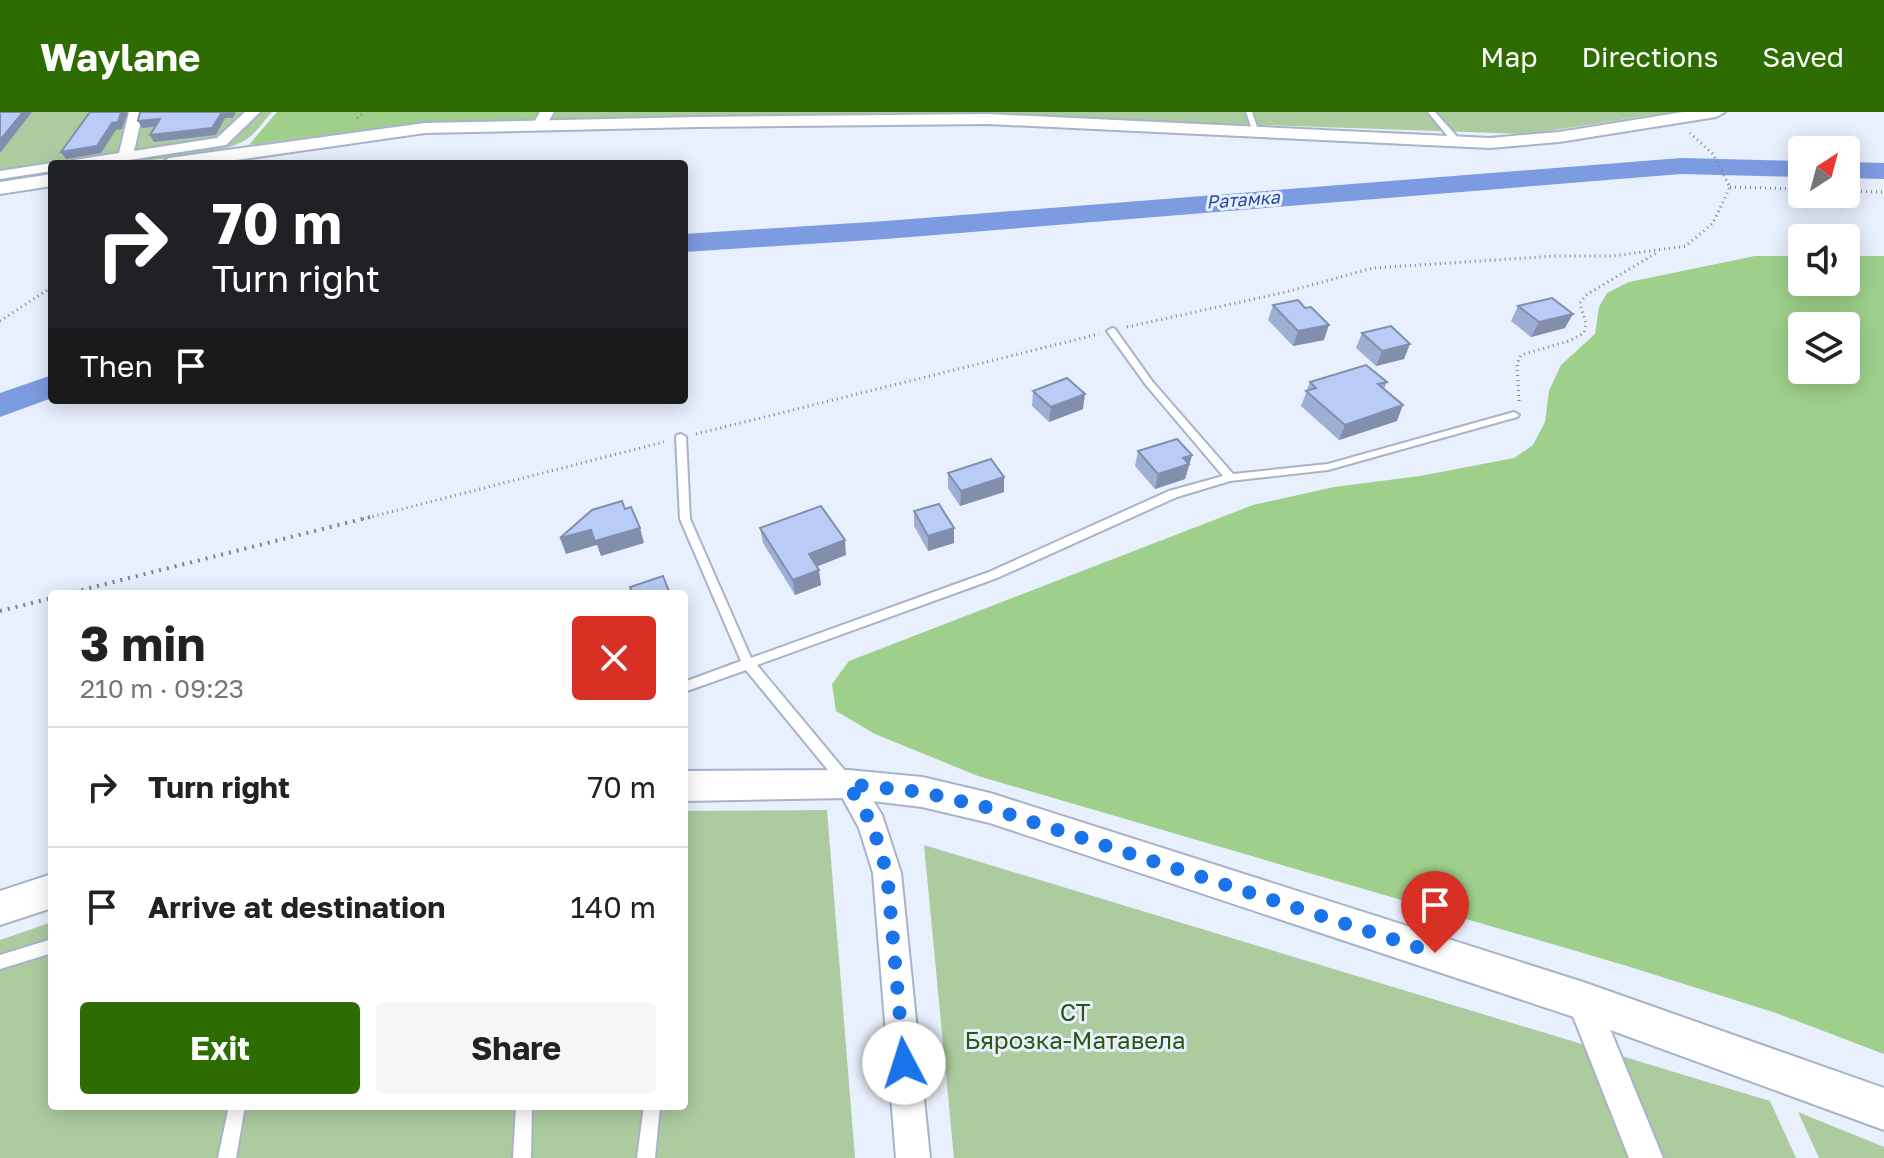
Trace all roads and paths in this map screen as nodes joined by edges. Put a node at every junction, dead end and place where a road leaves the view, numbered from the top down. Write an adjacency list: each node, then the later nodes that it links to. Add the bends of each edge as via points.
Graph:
1 (136, 112): 14 (street)
2 (253, 112): 13 (street)
3 (1249, 112): 11 (lane)
4 (1431, 112): 12 (lane)
5 (1716, 112): 7 (street)
6 (987, 116): 8 (street); 11 (street)
7 (1682, 116): 12 (street, via 1518,142); 20 (path, via 1718,162)
8 (857, 117): 9 (street)
9 (699, 118): 10 (street)
10 (543, 119): 13 (street)
11 (1257, 132): 12 (street)
12 (1457, 142)
13 (222, 149): 14 (street); 16 (street)
14 (126, 156): 15 (street)
15 (100, 160)
16 (183, 160)
17 (48, 168): 18 (street)
18 (0, 175)
19 (48, 181): 21 (street)
20 (1730, 187): 22 (path); 25 (path, via 1713,223 1686,246)
21 (0, 188)
22 (1788, 189)
23 (1860, 191): 24 (path)
24 (1884, 192)
25 (1659, 251): 28 (path, via 1373,268); 29 (path, via 1586,295 1580,303 1584,333 1521,355 1519,408)
26 (48, 290): 27 (path)
27 (0, 321)
28 (1112, 331): 30 (path); 31 (lane)
29 (1514, 415): 31 (lane, via 1328,467)
30 (681, 437): 32 (path); 35 (lane, via 685,519)
31 (1230, 478): 35 (lane, via 1173,494 993,575)
32 (82, 590)
33 (48, 599): 34 (path)
34 (0, 611)
35 (747, 662): 36 (lane); 37 (lane)
36 (688, 685)
37 (848, 784): 38 (street); 43 (street, via 922,792 990,808); 51 (street, via 872,824 887,873)
38 (688, 786)
39 (48, 892): 40 (street)
40 (0, 908)
41 (48, 947): 42 (lane)
42 (0, 962)
43 (1583, 1001): 44 (street); 52 (street)
44 (1884, 1109)
45 (236, 1110): 48 (lane)
46 (524, 1110): 49 (lane)
47 (652, 1110): 50 (lane)
48 (227, 1158)
49 (522, 1158)
50 (646, 1158)
51 (913, 1158)
52 (1646, 1158)

